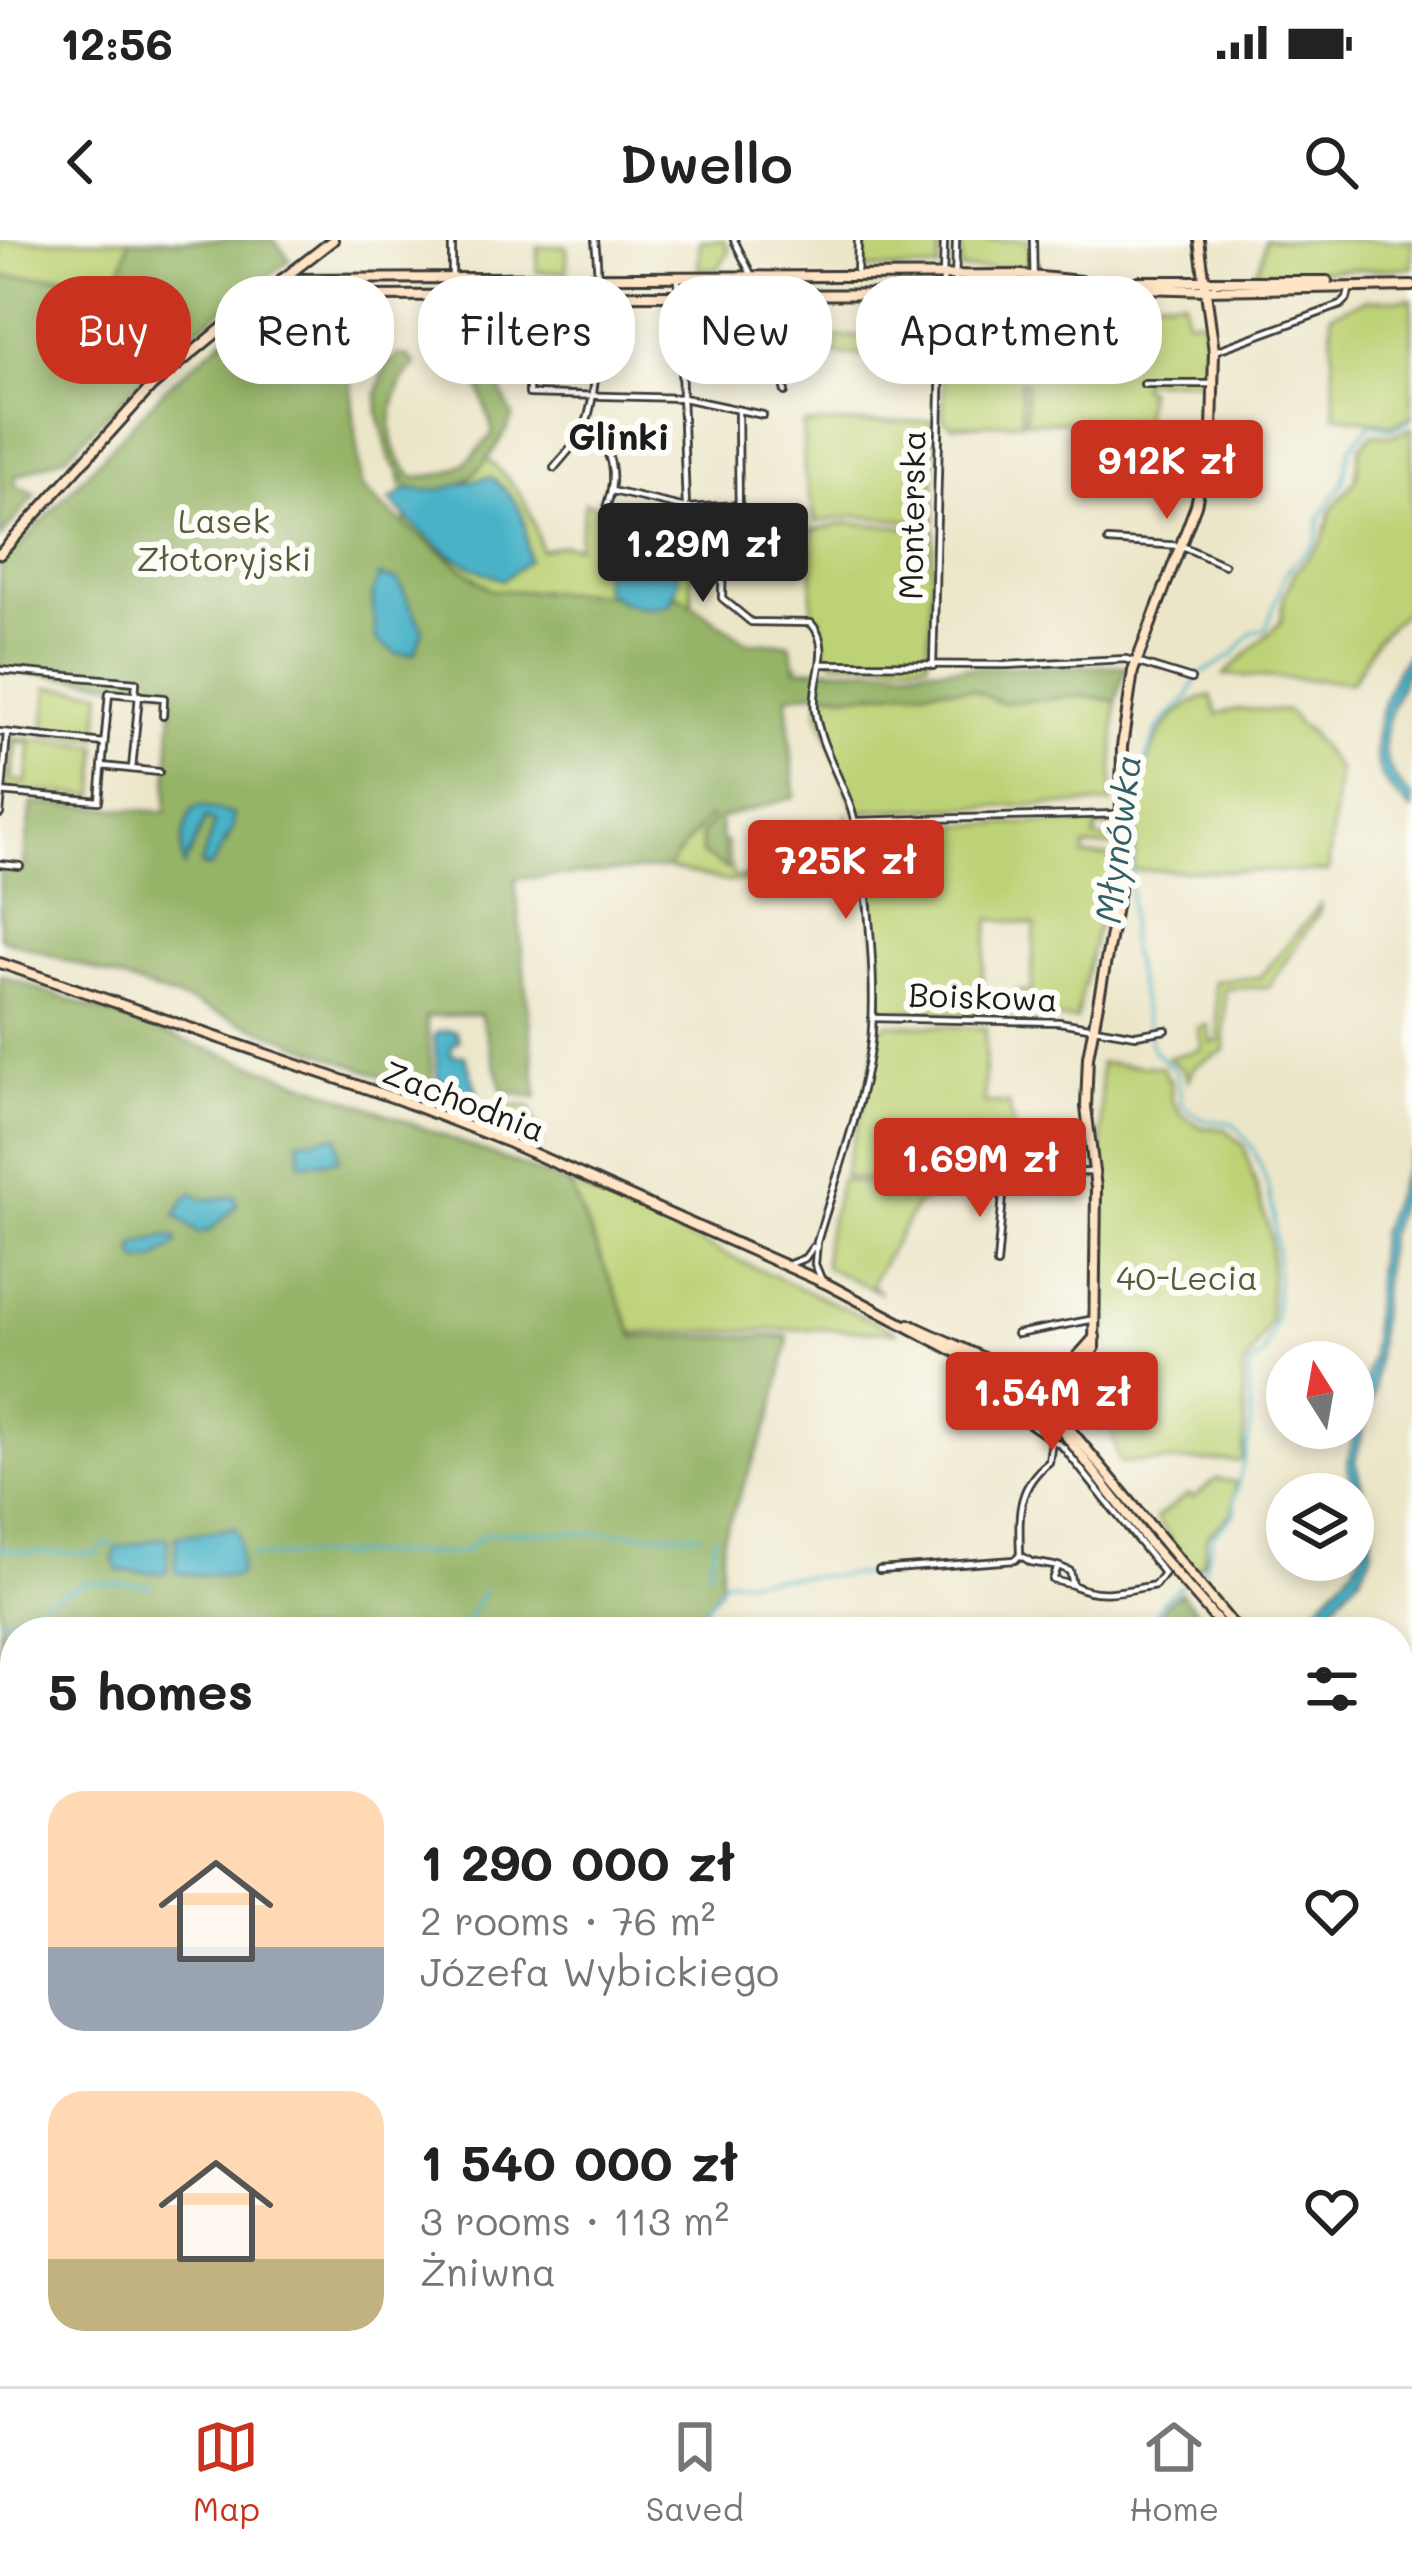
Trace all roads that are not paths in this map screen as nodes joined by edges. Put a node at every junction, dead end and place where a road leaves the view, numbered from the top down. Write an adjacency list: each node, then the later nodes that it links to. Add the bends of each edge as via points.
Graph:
1 (333, 240): 10 (street)
2 (452, 240): 20 (street)
3 (595, 240): 21 (street)
4 (734, 240): 12 (street)
5 (858, 240): 14 (street)
6 (944, 240): 15 (street, Monterska)
7 (956, 240): 16 (street)
8 (1034, 240): 17 (street)
9 (1198, 240): 25 (street)
10 (309, 259): 18 (street); 19 (street)
11 (678, 275): 12 (street); 21 (street)
12 (754, 275): 13 (street)
13 (842, 275): 14 (street); 28 (street)
14 (861, 275): 15 (street)
15 (943, 275): 16 (street)
16 (956, 275): 17 (street)
17 (1034, 275): 22 (street)
18 (286, 276)
19 (314, 276)
20 (452, 276)
21 (597, 276)
22 (1039, 276)
23 (1412, 283): 25 (street); 26 (street)
24 (1162, 285): 25 (street)
25 (1207, 286): 26 (street); 31 (street)
26 (1350, 286): 31 (street, via 1341,305)
27 (832, 294): 28 (street)
28 (843, 294): 29 (street)
29 (856, 294)
30 (215, 334): 56 (street, via 152,386)
31 (1214, 351): 38 (street)
32 (529, 384): 40 (street, via 529,394)
33 (593, 384): 40 (street)
34 (682, 384): 41 (street)
35 (783, 384): 39 (street)
36 (941, 384): 60 (street, Monterska)
37 (1162, 384): 38 (street)
38 (1215, 384): 55 (street, via 1209,453)
39 (785, 392)
40 (592, 396): 41 (street); 44 (street)
41 (683, 398): 42 (street); 49 (street)
42 (738, 410): 43 (street); 48 (street)
43 (763, 415)
44 (585, 426): 45 (street); 46 (street, via 610,455)
45 (554, 468)
46 (612, 491): 47 (street); 49 (street)
47 (607, 505)
48 (740, 506): 49 (street); 52 (street)
49 (686, 508)
50 (698, 531): 51 (street)
51 (727, 531): 52 (street); 59 (street, via 722,598 751,622 811,623)
52 (739, 531): 53 (street)
53 (787, 531)
54 (1108, 541): 55 (street)
55 (1182, 546): 57 (street); 58 (street)
56 (0, 554)
57 (1224, 565)
58 (1135, 661): 60 (street); 62 (street); 72 (street)
59 (823, 664): 60 (street); 73 (street, via 816,718)
60 (933, 666)
61 (0, 670): 63 (street, via 136,682)
62 (1191, 680)
63 (137, 695): 64 (street, via 164,698); 66 (street, via 110,693); 68 (street)
64 (163, 716)
65 (3, 733): 66 (street); 70 (street)
66 (104, 743): 67 (street)
67 (102, 766): 68 (street); 70 (street, via 99,801)
68 (132, 769): 69 (street)
69 (159, 772)
70 (1, 792): 71 (street)
71 (0, 814)
72 (1122, 814): 73 (street); 78 (street, via 1117,912)
73 (855, 821): 77 (street)
74 (0, 864): 75 (street)
75 (20, 866)
76 (0, 963): 83 (street, Zachodnia, via 422,1108)
77 (872, 1018): 78 (street, Boiskowa); 81 (street, via 867,1066)
78 (1093, 1027): 79 (street, Boiskowa); 80 (street, via 1086,1107)
79 (1166, 1030)
80 (1096, 1172): 82 (street, via 1035,1173 1004,1184); 85 (street)
81 (817, 1243): 83 (street); 84 (street)
82 (997, 1264)
83 (784, 1265): 84 (street, Zachodnia)
84 (823, 1282): 87 (street, Zachodnia)
85 (1096, 1319): 86 (street); 87 (street, via 1095,1336)
86 (1017, 1334)
87 (1042, 1402): 88 (street, via 1022,1420); 92 (street, Zachodnia)
88 (1052, 1440): 89 (street, via 1049,1462 1026,1485 1020,1506); 93 (street, via 1164,1573 1155,1585 1110,1594)
89 (1020, 1555): 90 (street); 91 (street)
90 (1058, 1567): 93 (street, via 1070,1571); 93 (street, via 1053,1580)
91 (879, 1570)
92 (1188, 1582): 94 (street); 95 (street)
93 (1073, 1585)
94 (1216, 1617)
95 (1224, 1617)

